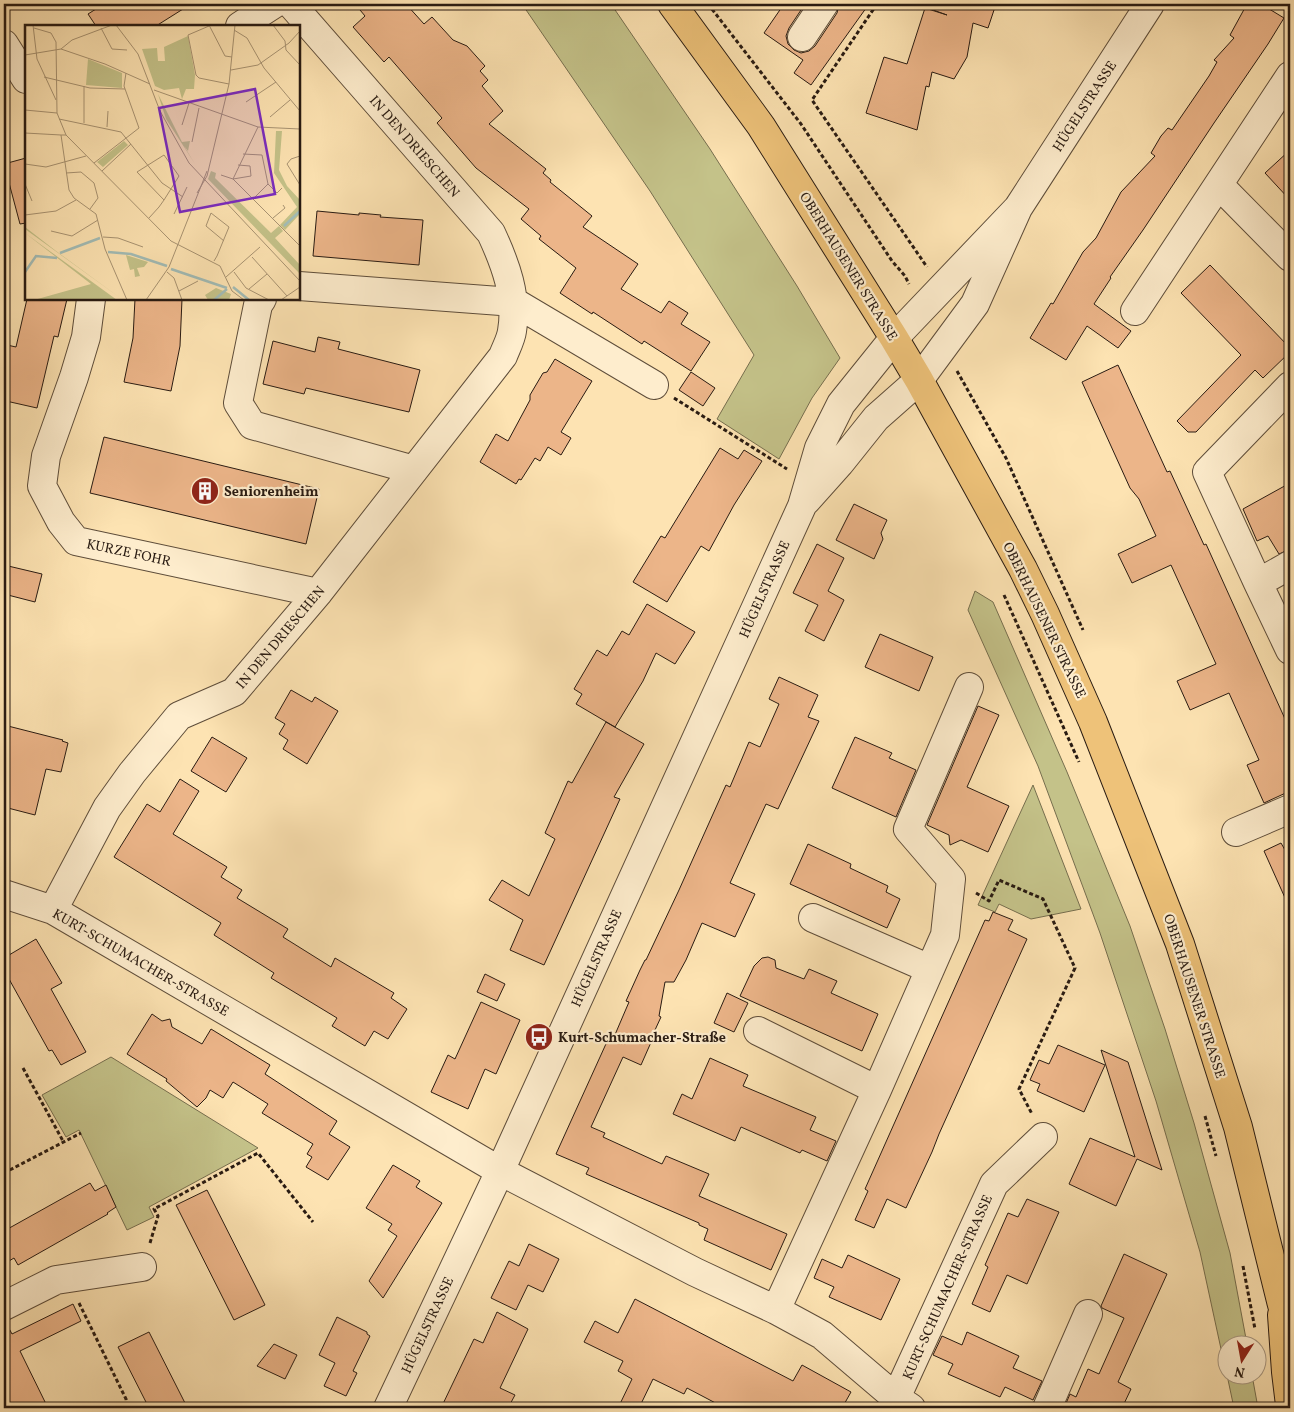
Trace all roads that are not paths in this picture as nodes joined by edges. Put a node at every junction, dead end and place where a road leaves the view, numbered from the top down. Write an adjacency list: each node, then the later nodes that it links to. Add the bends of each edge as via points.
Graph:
1 (274, 4): 6 (street)
2 (291, 4): 17 (street, IN DEN DRIESCHEN, via 491,233 504,263)
3 (672, 4): 19 (main road, OBERHAUSENER STRASSE, via 761,126)
4 (824, 4): 7 (street)
5 (1150, 4): 12 (street, HÜGELSTRASSE)
6 (242, 25)
7 (802, 37)
8 (4, 44): 10 (street)
9 (1290, 76): 11 (street)
10 (25, 77)
11 (1219, 185): 13 (street); 18 (street)
12 (1018, 208): 19 (street, HÜGELSTRASSE); 20 (street, HÜGELSTRASSE, via 975,304)
13 (1290, 257)
14 (300, 286): 17 (street)
15 (91, 300): 27 (street, KURZE FOHR, via 86,337 46,456 42,486 61,522 76,541)
16 (261, 300): 23 (street, via 238,403 252,424)
17 (514, 302): 21 (street); 23 (street, IN DEN DRIESCHEN, via 512,331 503,356)
18 (1135, 312)
19 (894, 338): 20 (main road, OBERHAUSENER STRASSE); 24 (street, HÜGELSTRASSE, via 841,404 819,448)
20 (919, 380): 24 (street, HÜGELSTRASSE, via 876,418 840,463); 41 (main road, OBERHAUSENER STRASSE, via 1023,569 1093,722 1180,944 1238,1127)
21 (654, 385)
22 (1290, 386): 26 (street, via 1207,472)
23 (414, 470): 27 (street, IN DEN DRIESCHEN)
24 (805, 494): 39 (street, HÜGELSTRASSE)
25 (1290, 565): 26 (street)
26 (1258, 583): 28 (street)
27 (318, 592): 33 (street, IN DEN DRIESCHEN, via 234,692 179,716 106,808)
28 (1290, 650)
29 (968, 687): 35 (street, via 908,829 951,880 945,936)
30 (1290, 809): 31 (street)
31 (1236, 832)
32 (4, 894): 33 (street, KURT-SCHUMACHER-STRASSE)
33 (52, 910): 39 (street, KURT-SCHUMACHER-STRASSE)
34 (814, 918): 35 (street)
35 (930, 970): 37 (street)
36 (758, 1031): 37 (street)
37 (877, 1090): 43 (street)
38 (1043, 1137): 46 (street, KURT-SCHUMACHER-STRASSE, via 994,1184)
39 (500, 1171): 43 (street, KURT-SCHUMACHER-STRASSE); 48 (street, HÜGELSTRASSE)
40 (142, 1267): 42 (street, via 56,1280)
41 (1280, 1301): 45 (main road, OBERHAUSENER STRASSE); 47 (main road, OBERHAUSENER STRASSE)
42 (4, 1306)
43 (776, 1310): 46 (street, KURT-SCHUMACHER-STRASSE, via 822,1335)
44 (1088, 1314): 49 (street)
45 (1290, 1334)
46 (904, 1403)
47 (1290, 1405)
48 (388, 1408)
49 (1047, 1408)

